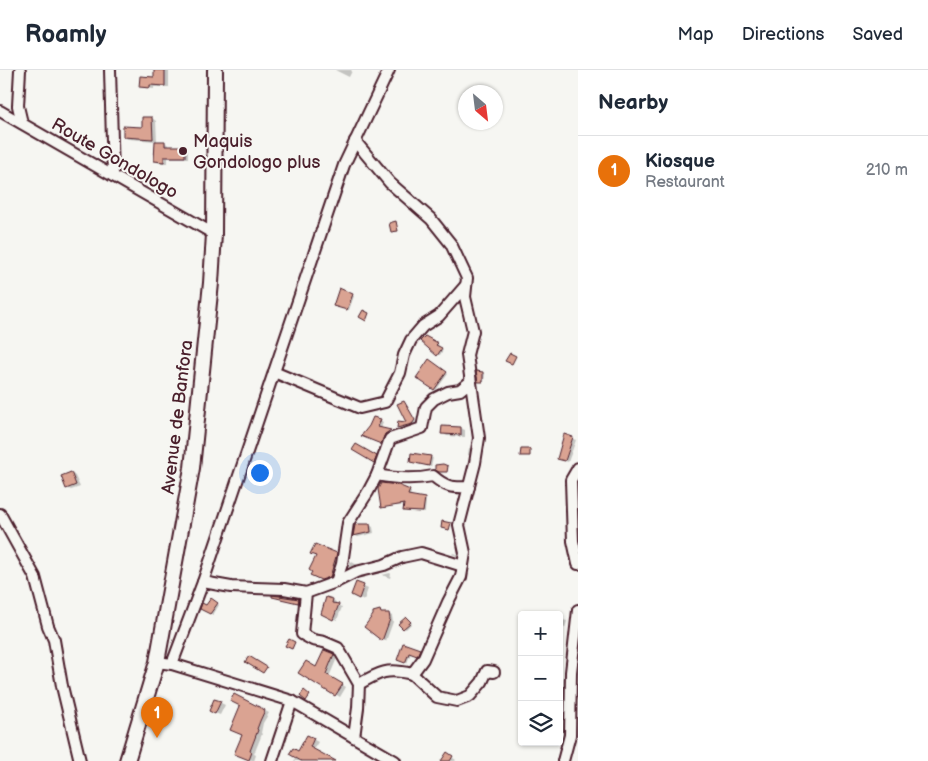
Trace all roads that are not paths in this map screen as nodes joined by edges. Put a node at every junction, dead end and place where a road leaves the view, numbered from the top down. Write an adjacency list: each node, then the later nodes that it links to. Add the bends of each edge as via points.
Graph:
1 (20, 70): 6 (street, via 18,106)
2 (215, 70): 9 (main road, Avenue de Banfora)
3 (389, 70): 7 (street)
4 (107, 72): 8 (street)
5 (0, 111): 6 (street, Route Gondologo)
6 (22, 122): 8 (street, Route Gondologo)
7 (355, 141): 10 (street, via 451,244 467,278); 11 (street)
8 (112, 176): 9 (street, Route Gondologo)
9 (214, 234): 23 (main road, Avenue de Banfora, via 192,468)
10 (466, 285): 11 (street, via 439,316 411,340 400,373 385,402 360,408); 12 (street, via 465,297 473,331 467,355)
11 (274, 372): 19 (street)
12 (470, 382): 14 (street, via 460,390 434,399 426,408 422,428 390,439); 15 (street, via 479,438)
13 (578, 468): 17 (street, via 572,480 573,541)
14 (376, 475): 15 (street, via 407,480 433,476 443,485); 20 (street, via 348,523)
15 (468, 487): 18 (street, via 459,525 465,553)
16 (0, 514): 30 (street, via 35,577 54,640)
17 (578, 564)
18 (463, 566): 20 (street, via 421,553 356,572); 26 (street, via 461,577 423,659)
19 (203, 582): 21 (street); 24 (street)
20 (336, 582): 21 (street)
21 (306, 593): 27 (street, via 302,634 338,648)
22 (578, 610): 34 (street, via 570,672 570,735)
23 (157, 662): 24 (street); 31 (main road, Avenue de Banfora)
24 (172, 664): 28 (street)
25 (494, 672): 26 (street, via 487,671 470,696 457,701 437,697)
26 (412, 674): 27 (street, via 394,670)
27 (359, 684): 29 (street)
28 (292, 701): 29 (street); 32 (street)
29 (354, 737): 33 (street)
30 (80, 761)
31 (127, 761)
32 (272, 761)
33 (396, 761)
34 (564, 761)

